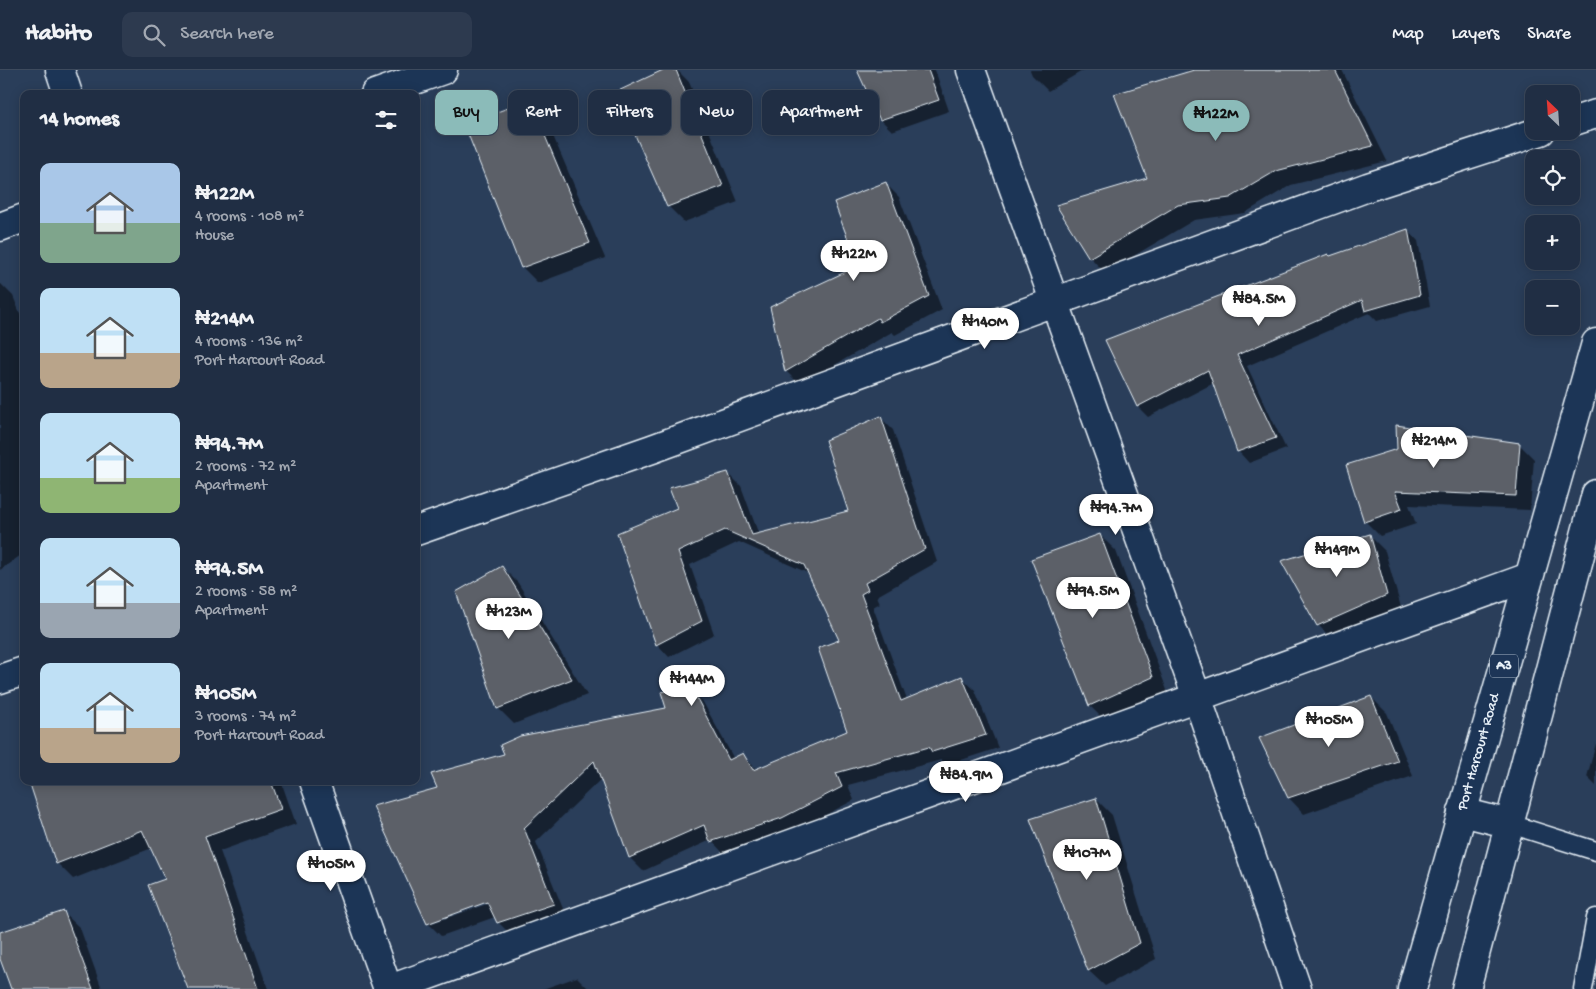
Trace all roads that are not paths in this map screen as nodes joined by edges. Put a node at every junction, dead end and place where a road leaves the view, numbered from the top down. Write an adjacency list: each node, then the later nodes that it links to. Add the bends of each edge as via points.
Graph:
1 (60, 70): 4 (main road)
2 (443, 70): 5 (main road)
3 (971, 70): 11 (main road)
4 (67, 90)
5 (386, 90)
6 (1596, 114): 7 (main road)
7 (1580, 119)
8 (1525, 136): 11 (main road, via 1368,187)
9 (20, 220): 10 (main road)
10 (0, 227)
11 (1055, 302): 14 (main road); 18 (main road)
12 (1596, 342): 15 (main road, Port Harcourt Road / A3)
13 (1596, 494): 21 (main road)
14 (420, 530)
15 (1529, 577): 18 (main road); 20 (main road, Port Harcourt Road / A3)
16 (20, 672): 17 (main road)
17 (0, 679)
18 (1197, 696): 24 (main road); 25 (main road)
19 (315, 785): 24 (main road)
20 (1462, 812): 21 (main road); 26 (main road, Port Harcourt Road / A3)
21 (1510, 824): 22 (lane); 27 (main road)
22 (1596, 851)
23 (1596, 918): 28 (lane)
24 (389, 989)
25 (1297, 989)
26 (1412, 989)
27 (1466, 989)
28 (1583, 989)

